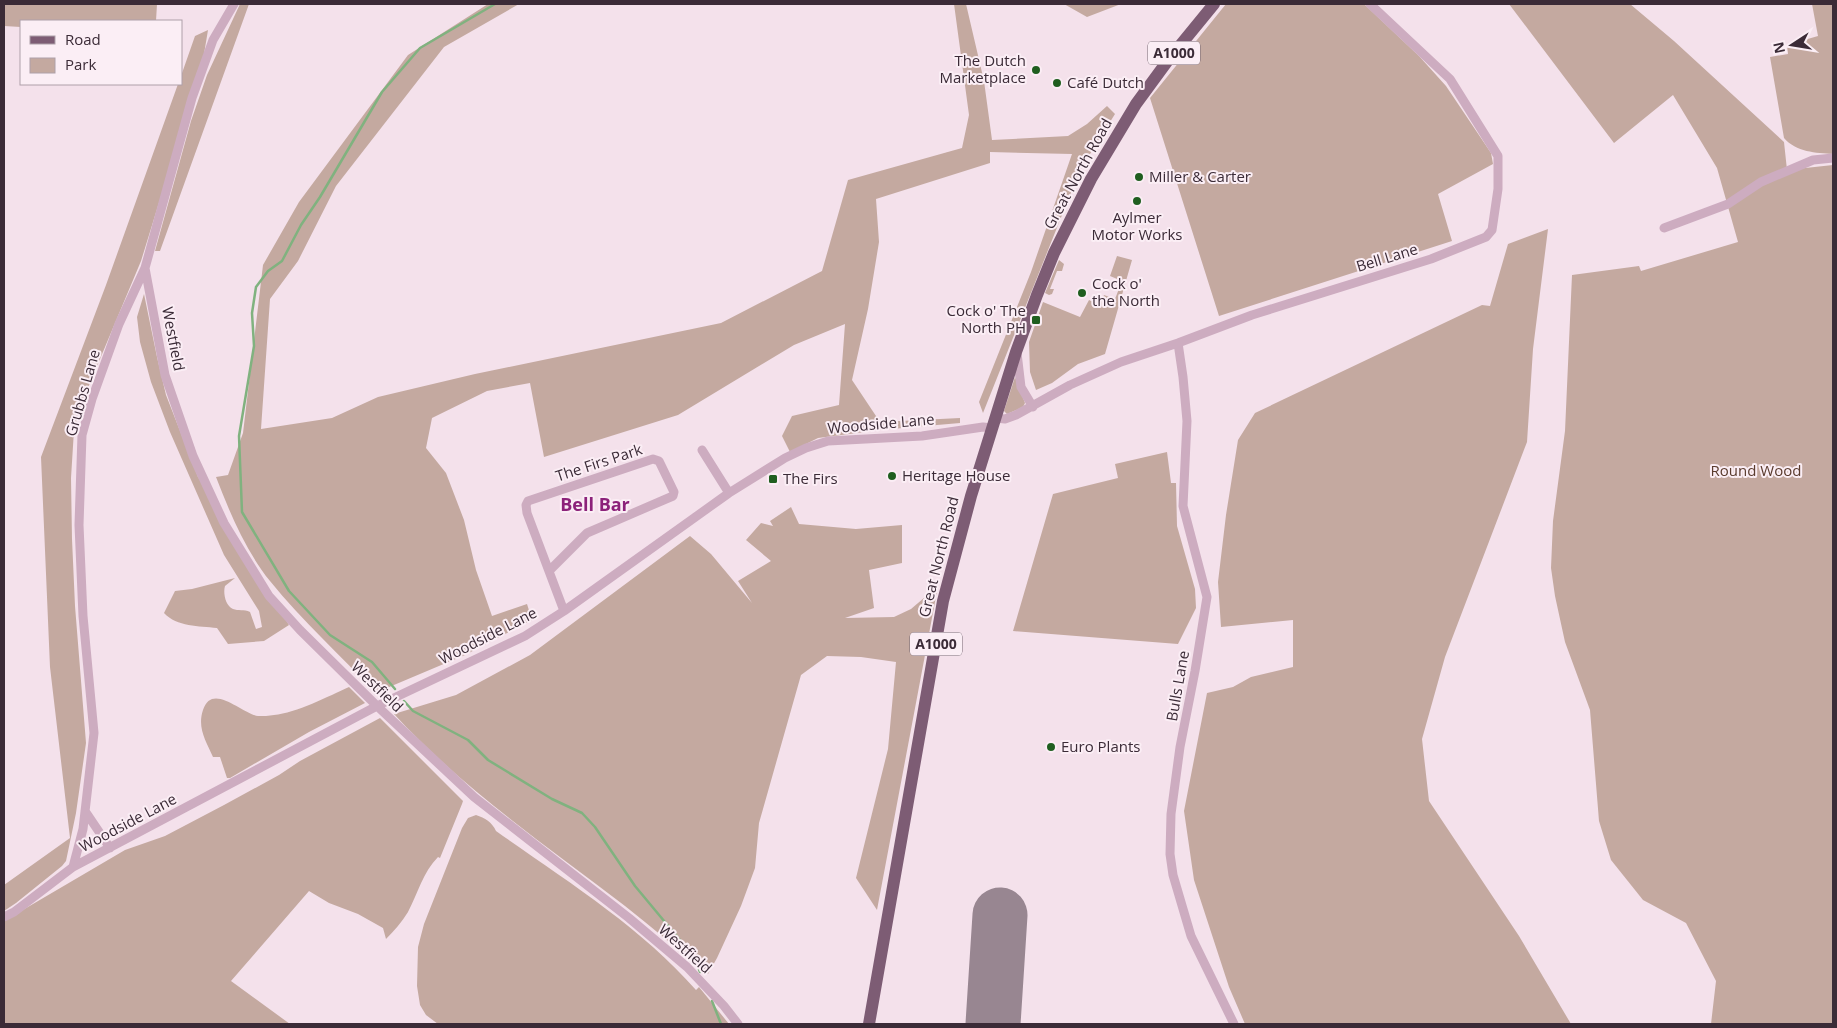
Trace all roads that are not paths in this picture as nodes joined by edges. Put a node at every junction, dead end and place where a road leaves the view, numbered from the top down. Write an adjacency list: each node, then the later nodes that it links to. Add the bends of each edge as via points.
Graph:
1 (234, 4): 6 (street, Grubbs Lane, via 213,40 192,98)
2 (1214, 4): 8 (main road, Great North Road / A1000, via 1136,104 1090,179 1051,262)
3 (1370, 4): 7 (street, Bell Lane, via 1450,78 1498,156 1498,189 1492,230 1479,241 1439,256 1260,312)
4 (1833, 158): 5 (street, via 1813,160 1761,182 1728,204)
5 (1664, 228)
6 (145, 268): 15 (street, Westfield, via 165,375 193,456 224,523 269,596); 16 (street, Grubbs Lane, via 119,324 82,435 79,525 83,616 94,733)
7 (1178, 343): 9 (street, Bell Lane, via 1096,372); 22 (street, Bulls Lane, via 1187,421 1184,506 1207,597 1180,747 1172,804 1170,854 1191,936)
8 (1016, 352): 9 (street, via 1021,387); 10 (main road, Great North Road / A1000)
9 (1033, 407): 10 (street, Bell Lane)
10 (993, 423): 12 (street, Woodside Lane, via 922,436 828,441 785,458); 21 (main road, Great North Road / A1000, via 943,601)
11 (702, 450): 12 (street)
12 (729, 493): 14 (street, Woodside Lane)
13 (549, 572): 13 (street, The Firs Park, via 526,513 528,501 653,459 659,461 673,496 587,534); 14 (street, The Firs Park)
14 (564, 611): 15 (street, Woodside Lane, via 525,636)
15 (377, 706): 17 (street, Woodside Lane); 20 (street, Westfield, via 474,797 687,967)
16 (85, 811): 17 (street); 18 (street, Grubbs Lane)
17 (110, 848): 18 (street, Woodside Lane)
18 (73, 867): 19 (street, Woodside Lane)
19 (4, 917)
20 (738, 1024)
21 (869, 1024)
22 (1234, 1024)

